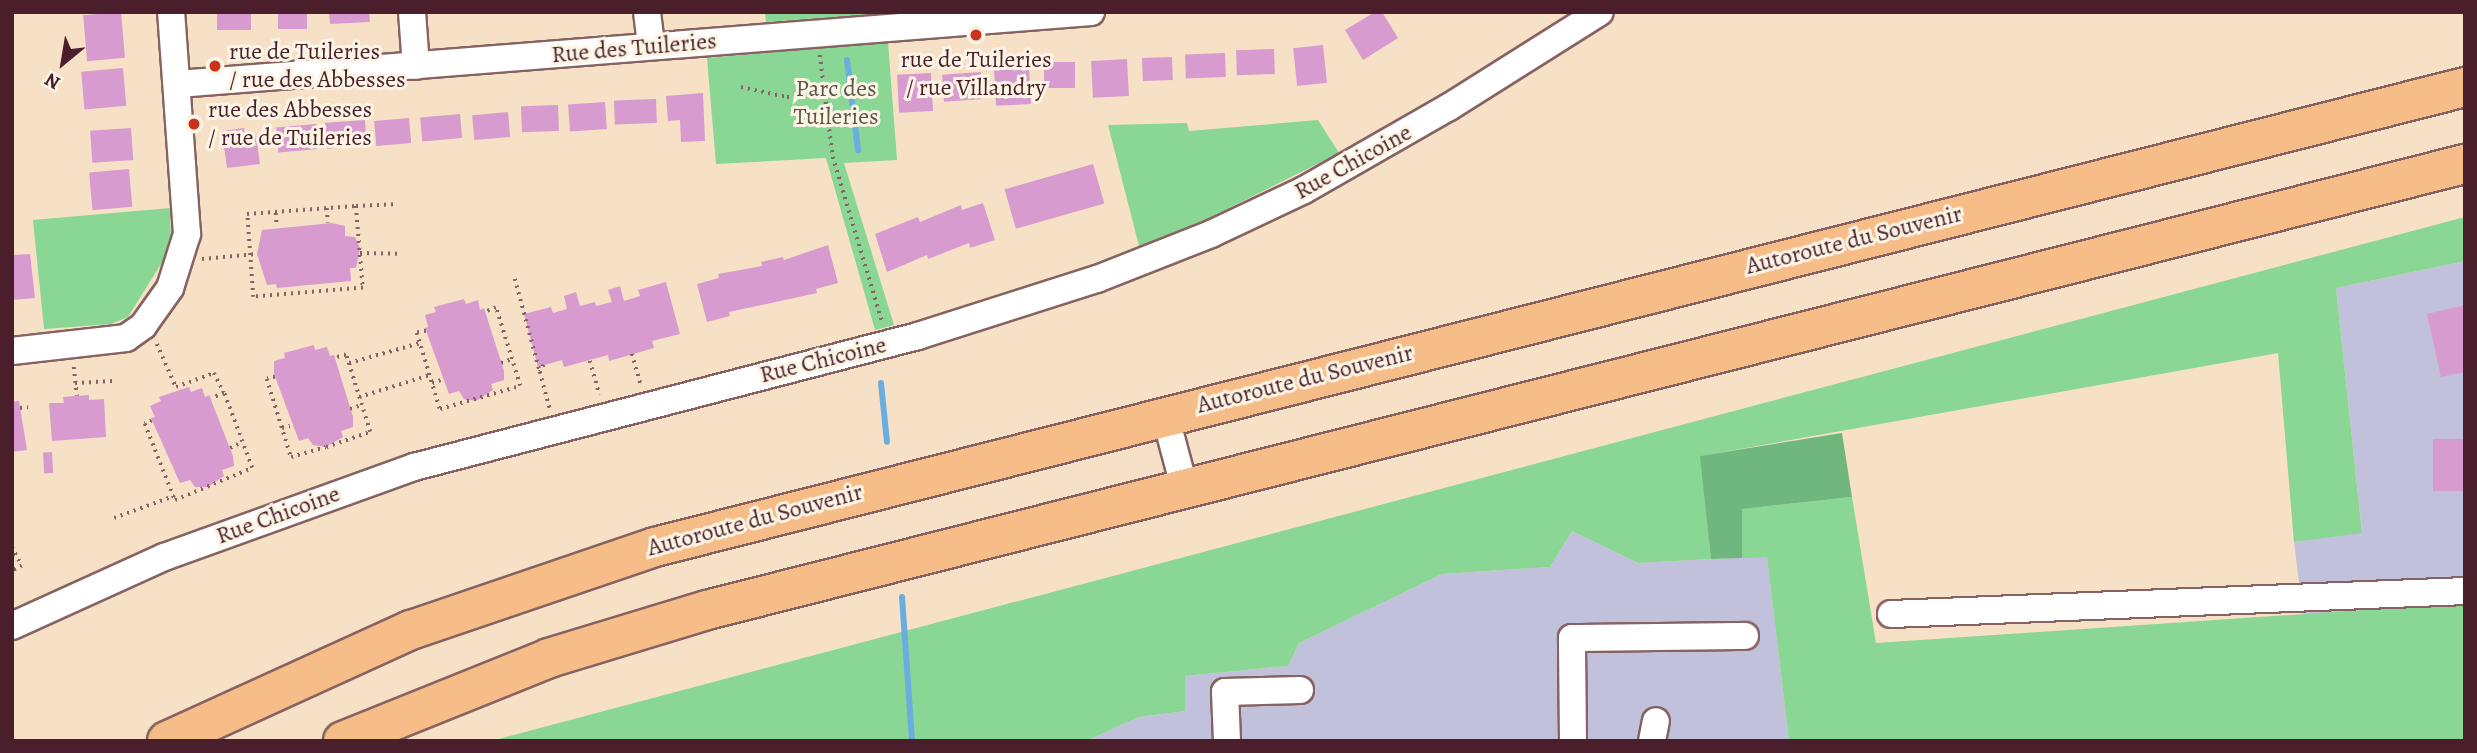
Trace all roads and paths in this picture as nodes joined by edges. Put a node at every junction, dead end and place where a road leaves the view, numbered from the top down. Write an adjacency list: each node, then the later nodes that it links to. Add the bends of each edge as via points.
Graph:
1 (171, 12): 10 (street)
2 (412, 12): 9 (street)
3 (647, 12): 8 (street)
4 (1091, 12): 6 (street, Rue des Tuileries)
5 (1592, 14): 32 (street, Rue Chicoine, via 1382,147 1241,221 1097,279)
6 (1001, 16): 7 (street, Rue des Tuileries)
7 (819, 33): 8 (street, Rue des Tuileries); 13 (path)
8 (651, 46): 9 (street, Rue des Tuileries)
9 (416, 66): 10 (street, Rue des Tuileries)
10 (177, 84): 34 (street, via 185,248 162,302 144,326 125,338)
11 (741, 87): 13 (path, via 787,97)
12 (2465, 87): 63 (highway, Autoroute du Souvenir)
13 (825, 95): 32 (path, via 833,157)
14 (2465, 164): 71 (highway)
15 (398, 204): 16 (path)
16 (356, 206): 17 (path); 21 (path)
17 (327, 208): 18 (path); 19 (path)
18 (275, 212): 20 (path); 24 (path, via 247,214)
19 (328, 223)
20 (277, 226)
21 (360, 253): 23 (path); 28 (path, via 363,288)
22 (257, 254): 24 (path)
23 (399, 254)
24 (250, 255): 25 (path); 28 (path, via 253,297)
25 (200, 260)
26 (515, 279): 43 (path)
27 (280, 288): 28 (path)
28 (281, 295)
29 (485, 312): 37 (path, via 496,308)
30 (426, 331): 31 (path, via 417,333)
31 (420, 343): 39 (path); 44 (path)
32 (888, 343): 79 (street, Rue Chicoine, via 414,467 164,557)
33 (157, 344): 50 (path)
34 (12, 351)
35 (632, 354): 52 (path)
36 (335, 358): 39 (path, via 346,355)
37 (512, 359): 40 (path); 49 (path, via 520,386 476,401 440,409)
38 (590, 360): 57 (path)
39 (349, 363): 55 (path)
40 (501, 363)
41 (544, 365): 43 (path)
42 (74, 366): 48 (path)
43 (540, 372): 62 (path)
44 (430, 375): 49 (path); 55 (path)
45 (275, 377): 66 (path, via 267,379)
46 (441, 380): 49 (path)
47 (113, 381): 48 (path)
48 (75, 383): 54 (path)
49 (432, 383)
50 (175, 384): 51 (path); 53 (path, via 214,373)
51 (175, 390)
52 (642, 390)
53 (224, 393): 56 (path); 67 (path)
54 (77, 396)
55 (359, 397): 58 (path)
56 (211, 399)
57 (601, 400)
58 (361, 405): 61 (path); 66 (path, via 370,432 291,457)
59 (28, 407): 60 (path)
60 (20, 408)
61 (351, 409)
62 (551, 412)
63 (1165, 415): 71 (street); 82 (highway, Autoroute du Souvenir, via 815,503 587,568 358,652)
64 (152, 421): 70 (path, via 145,424)
65 (290, 426): 66 (path)
66 (282, 428)
67 (242, 442): 68 (path); 72 (path, via 252,468 175,500)
68 (230, 448)
69 (171, 469): 70 (path)
70 (164, 472): 72 (path)
71 (1184, 486): 83 (highway, via 623,634 495,678)
72 (174, 496): 73 (path)
73 (114, 519)
74 (12, 547): 75 (path, via 22,566)
75 (14, 570): 76 (path)
76 (19, 575)
77 (2465, 591): 78 (street)
78 (1891, 614)
79 (12, 626)
80 (1745, 636): 85 (street, via 1572,638)
81 (1300, 690): 84 (street, via 1225,692)
82 (167, 741)
83 (343, 741)
84 (1227, 741)
85 (1573, 741)

